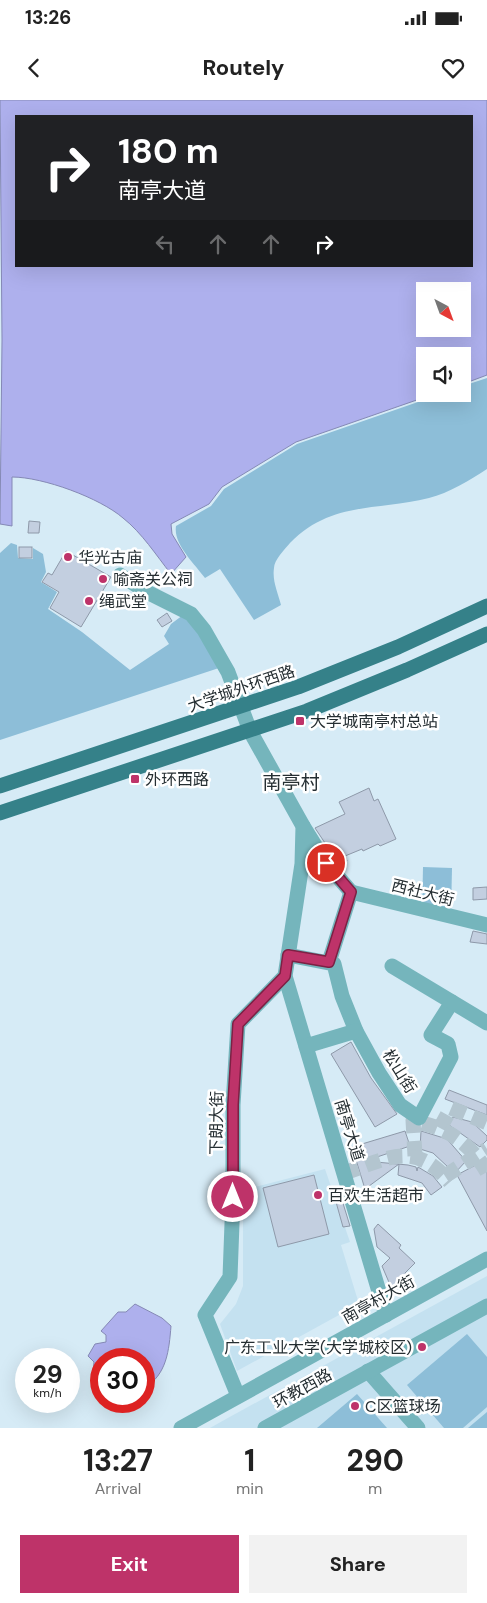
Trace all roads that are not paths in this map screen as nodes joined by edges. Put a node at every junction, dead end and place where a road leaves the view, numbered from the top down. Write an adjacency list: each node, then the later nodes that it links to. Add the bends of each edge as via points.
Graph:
1 (120, 575): 4 (street, via 191,614 227,669)
2 (487, 606): 4 (main road, 大学城外环西路, via 358,663)
3 (487, 634): 5 (main road, via 384,680)
4 (240, 707): 5 (street); 6 (main road, 大学城外环西路)
5 (250, 731): 7 (main road); 8 (street)
6 (0, 786)
7 (0, 813)
8 (304, 826): 9 (street, via 326,863); 11 (street, 南亭大道, via 302,864)
9 (351, 892): 10 (street, 西社大街); 12 (street)
10 (487, 925)
11 (288, 955): 12 (street); 14 (street, 南亭大道)
12 (329, 962): 17 (street, 松山街, via 334,964)
13 (392, 966): 15 (street)
14 (285, 976): 18 (street, 南亭大道); 23 (street, 下朗大街, via 238,1024 230,1277 206,1315)
15 (452, 1002): 16 (street); 17 (street, 松山街, via 430,1034 448,1044 451,1057 419,1118 400,1105)
16 (487, 1023)
17 (356, 1031): 18 (street)
18 (306, 1046): 21 (street, 南亭大道)
19 (487, 1259): 21 (street, 南亭村大街)
20 (487, 1306): 22 (street, 环教西路)
21 (386, 1315): 23 (street, 南亭村大街)
22 (368, 1371): 25 (street, 环教西路); 26 (street)
23 (238, 1396): 24 (street, 南亭村大街)
24 (181, 1428)
25 (265, 1428)
26 (418, 1428)

